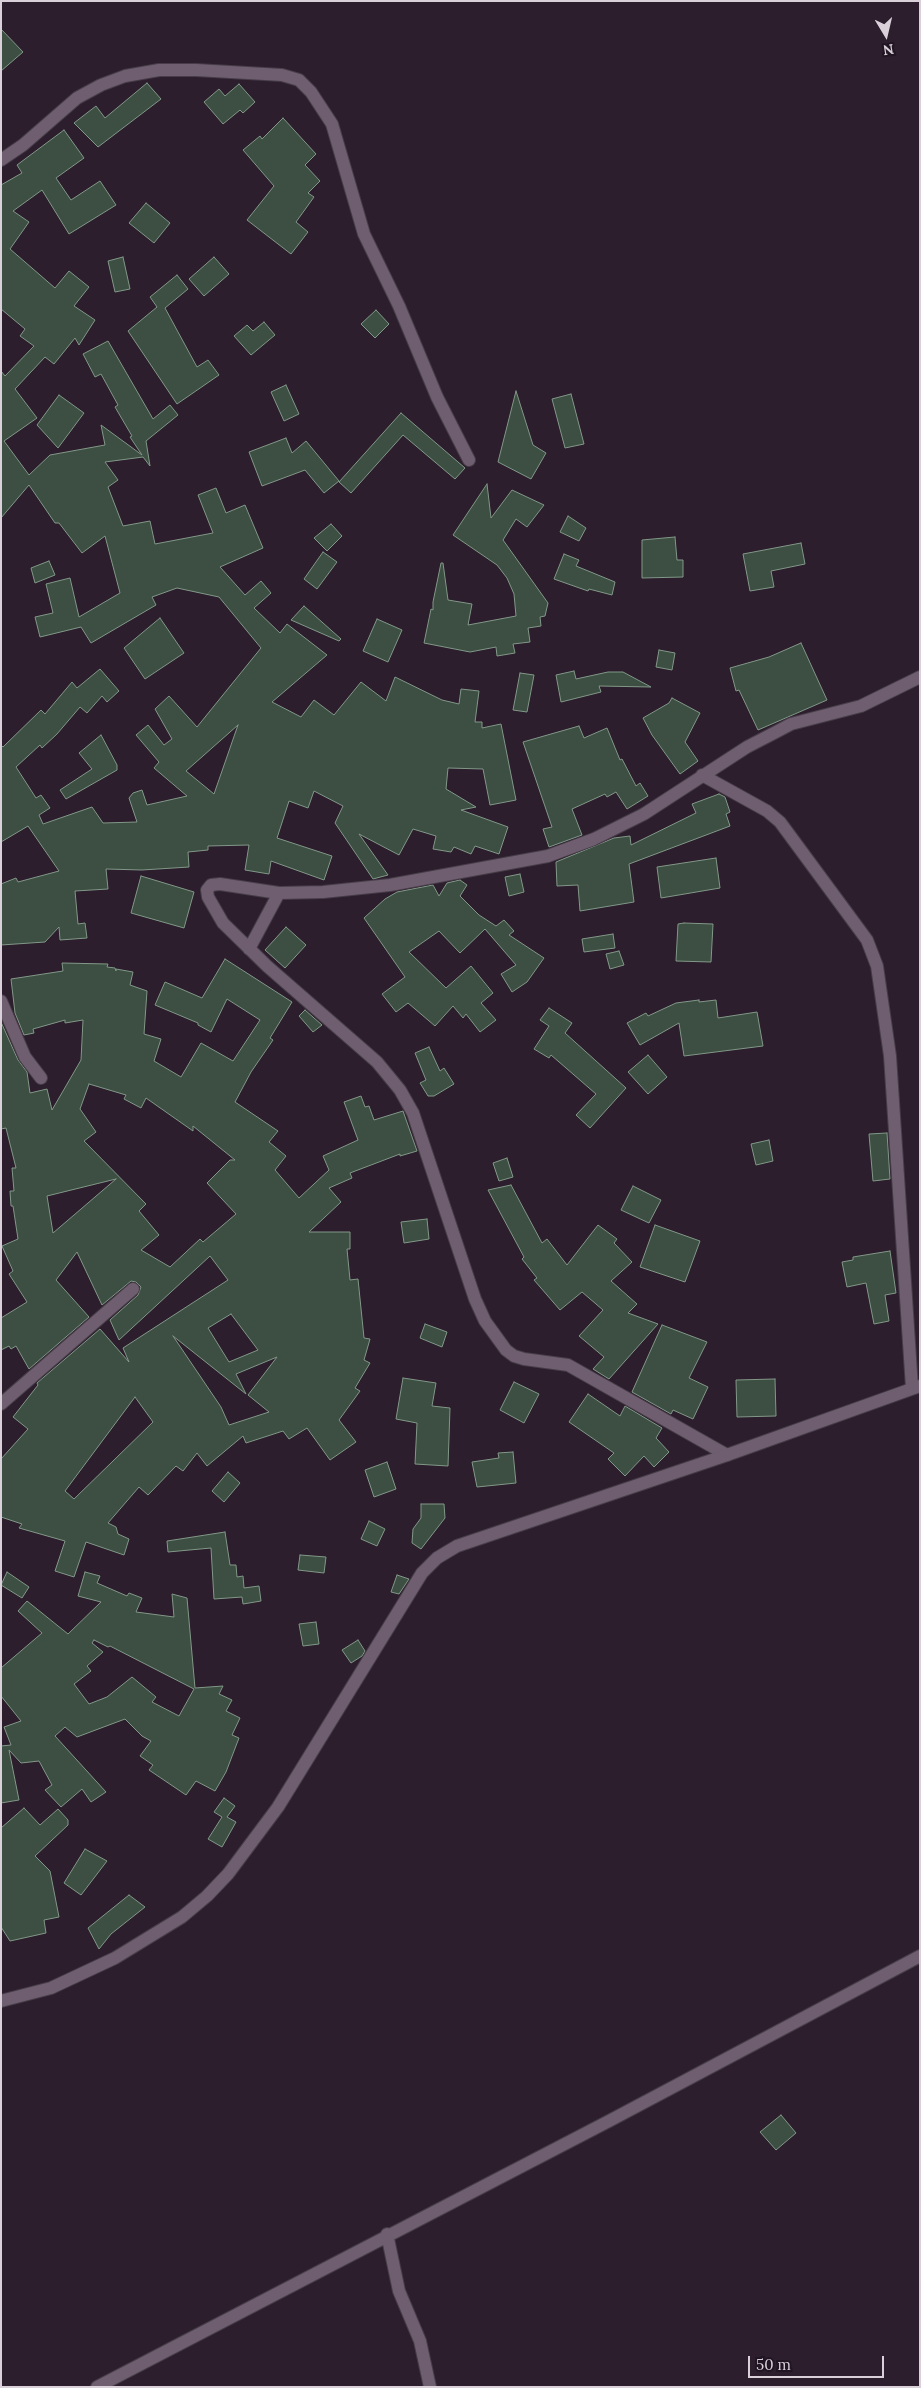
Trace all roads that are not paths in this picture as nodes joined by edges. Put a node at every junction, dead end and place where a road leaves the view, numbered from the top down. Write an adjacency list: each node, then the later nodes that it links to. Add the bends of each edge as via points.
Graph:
1 (1, 160): 2 (street, via 77,98 126,76 159,70 196,70 282,75 299,80 332,124 364,234)
2 (469, 460)
3 (920, 677): 4 (street, via 861,706 792,724)
4 (702, 775): 5 (street, via 644,814 594,839 548,856 390,885); 10 (street, via 767,811 780,822 866,940 877,966 890,1056)
5 (279, 893): 6 (street); 6 (street, via 220,884 211,885 206,890 223,923)
6 (249, 949): 12 (street, via 377,1062 400,1090 413,1113 475,1299 506,1350 524,1359 568,1365)
7 (1, 1001): 8 (street, via 25,1057)
8 (42, 1078)
9 (133, 1289): 11 (street)
10 (916, 1387): 12 (street)
11 (1, 1404)
12 (727, 1455): 14 (street, via 457,1546 437,1558 422,1573 278,1806 228,1874 207,1896 182,1917 115,1958 51,1988)
13 (920, 1956): 15 (street)
14 (1, 2001)
15 (387, 2234): 16 (street); 17 (street, via 399,2291 420,2341)
16 (97, 2387)
17 (430, 2387)

